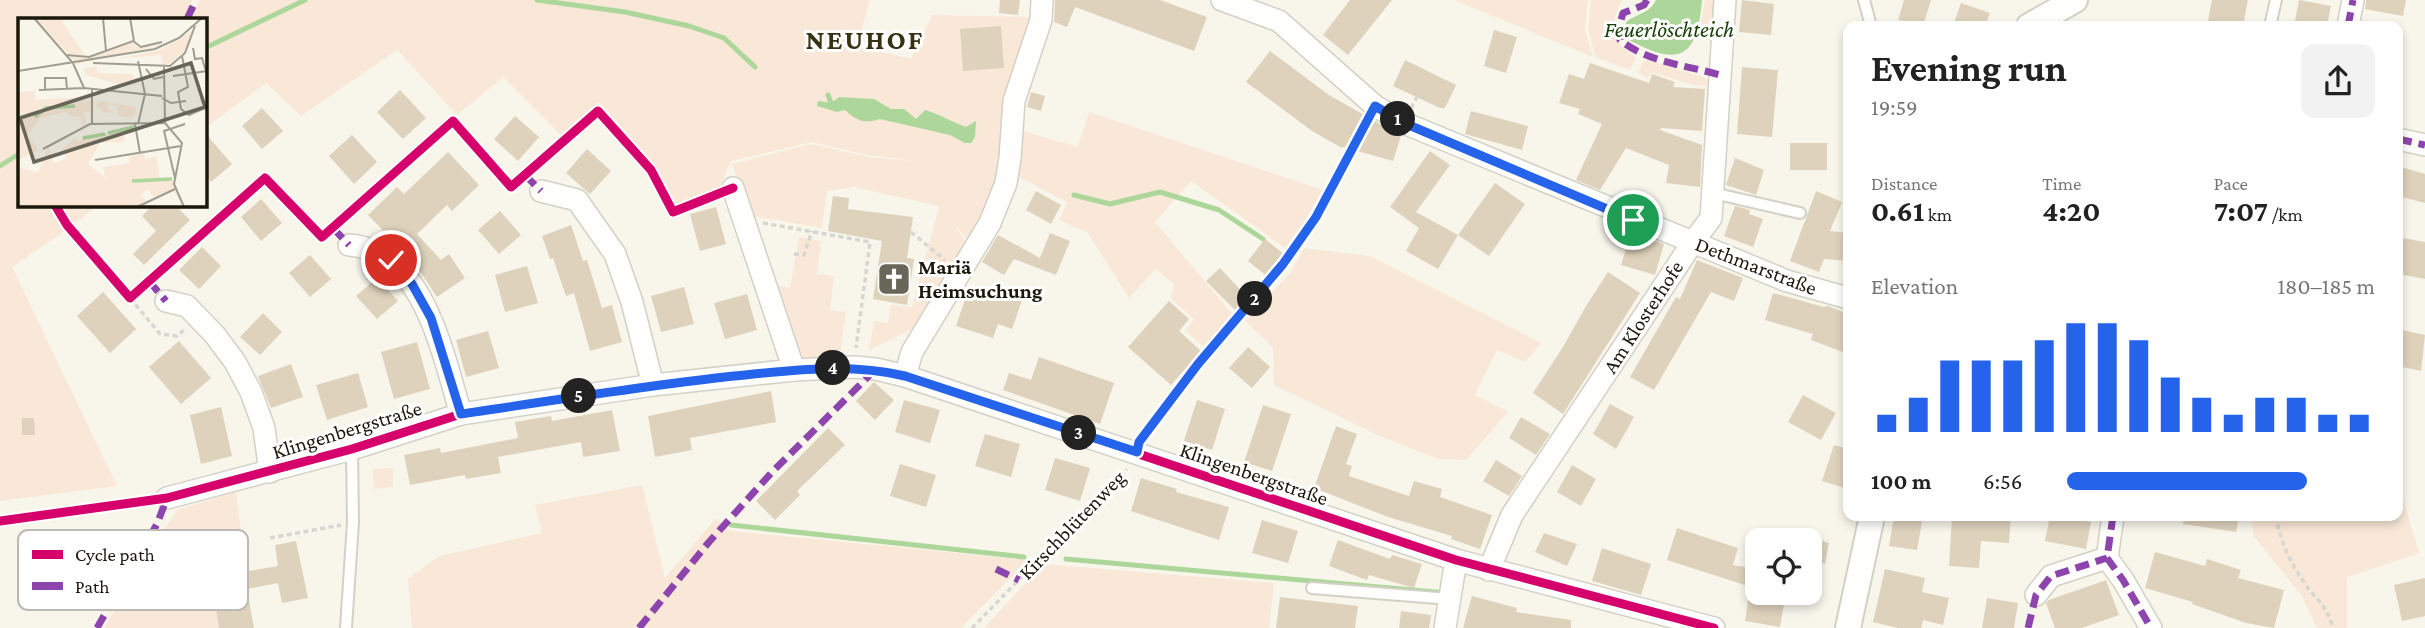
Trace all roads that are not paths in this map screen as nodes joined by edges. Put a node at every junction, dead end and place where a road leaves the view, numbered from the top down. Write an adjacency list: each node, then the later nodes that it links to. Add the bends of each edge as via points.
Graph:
1 (1042, 0): 25 (street, via 1041,20 1014,101 1006,183 990,223 912,352)
2 (1222, 0): 20 (street, Dethmarstraße, via 1279,21 1375,106 1417,128)
3 (1725, 0): 18 (street, Am Klosterhofe)
4 (1864, 0): 9 (lane)
5 (2042, 0): 10 (street)
6 (2075, 0): 11 (street)
7 (2276, 0): 12 (lane)
8 (2353, 0): 13 (street)
9 (1870, 21)
10 (2032, 21)
11 (2038, 21)
12 (2271, 21)
13 (2349, 21)
14 (2403, 140): 15 (street)
15 (2425, 145)
16 (733, 188): 24 (street)
17 (541, 191): 26 (street, via 577,200 615,254)
18 (1713, 193): 19 (lane); 20 (street, Am Klosterhofe, via 1711,218)
19 (1800, 213)
20 (1693, 242): 22 (street, Dethmarstraße, via 1787,281); 35 (street, Am Klosterhofe, via 1512,515)
21 (349, 245): 27 (street, via 391,260 412,284 431,318)
22 (1843, 297)
23 (166, 301): 29 (street, Klingenbergstraße, via 187,306 235,362 264,428)
24 (794, 370): 25 (street, Klingenbergstraße, via 855,367); 26 (street, Klingenbergstraße)
25 (905, 376): 34 (street, Klingenbergstraße)
26 (653, 385): 27 (street, Klingenbergstraße)
27 (461, 414): 28 (street, Klingenbergstraße)
28 (352, 449): 29 (street, Klingenbergstraße); 39 (lane)
29 (270, 472): 30 (street, Klingenbergstraße)
30 (167, 498)
31 (1871, 521): 42 (street)
32 (2112, 521): 33 (street)
33 (2107, 558): 37 (street, via 2051,576); 43 (street)
34 (1456, 560): 35 (street, Klingenbergstraße); 38 (street)
35 (1489, 570): 41 (street, Klingenbergstraße)
36 (1312, 588): 38 (lane)
37 (2036, 595)
38 (1450, 599): 40 (street)
39 (346, 628)
40 (1445, 628)
41 (1714, 628)
42 (1849, 628)
43 (2151, 628)

